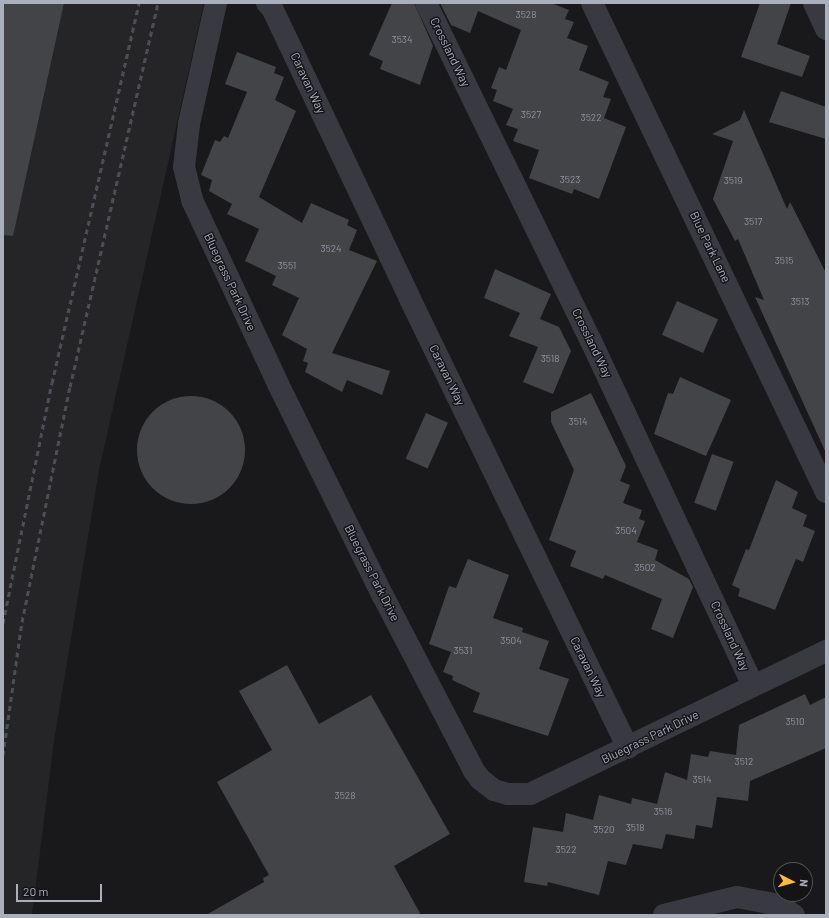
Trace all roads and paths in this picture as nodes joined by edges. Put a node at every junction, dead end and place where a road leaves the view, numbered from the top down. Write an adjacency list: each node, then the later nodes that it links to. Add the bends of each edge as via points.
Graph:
1 (216, 3): 10 (street, Bluegrass Park Drive, via 189,124 184,167 192,200 278,384 382,596 474,771 494,790 508,794 530,794)
2 (267, 3): 10 (street, Caravan Way, via 272,8)
3 (426, 3): 9 (street, Crossland Way, via 590,339)
4 (592, 3): 7 (street, Blue Park Lane)
5 (814, 3): 6 (street)
6 (826, 29)
7 (826, 492)
8 (826, 651): 9 (street, Bluegrass Park Drive)
9 (753, 686): 10 (street, Bluegrass Park Drive)
10 (628, 748)
11 (664, 915): 12 (street, via 736,897 779,905)
12 (794, 915)

